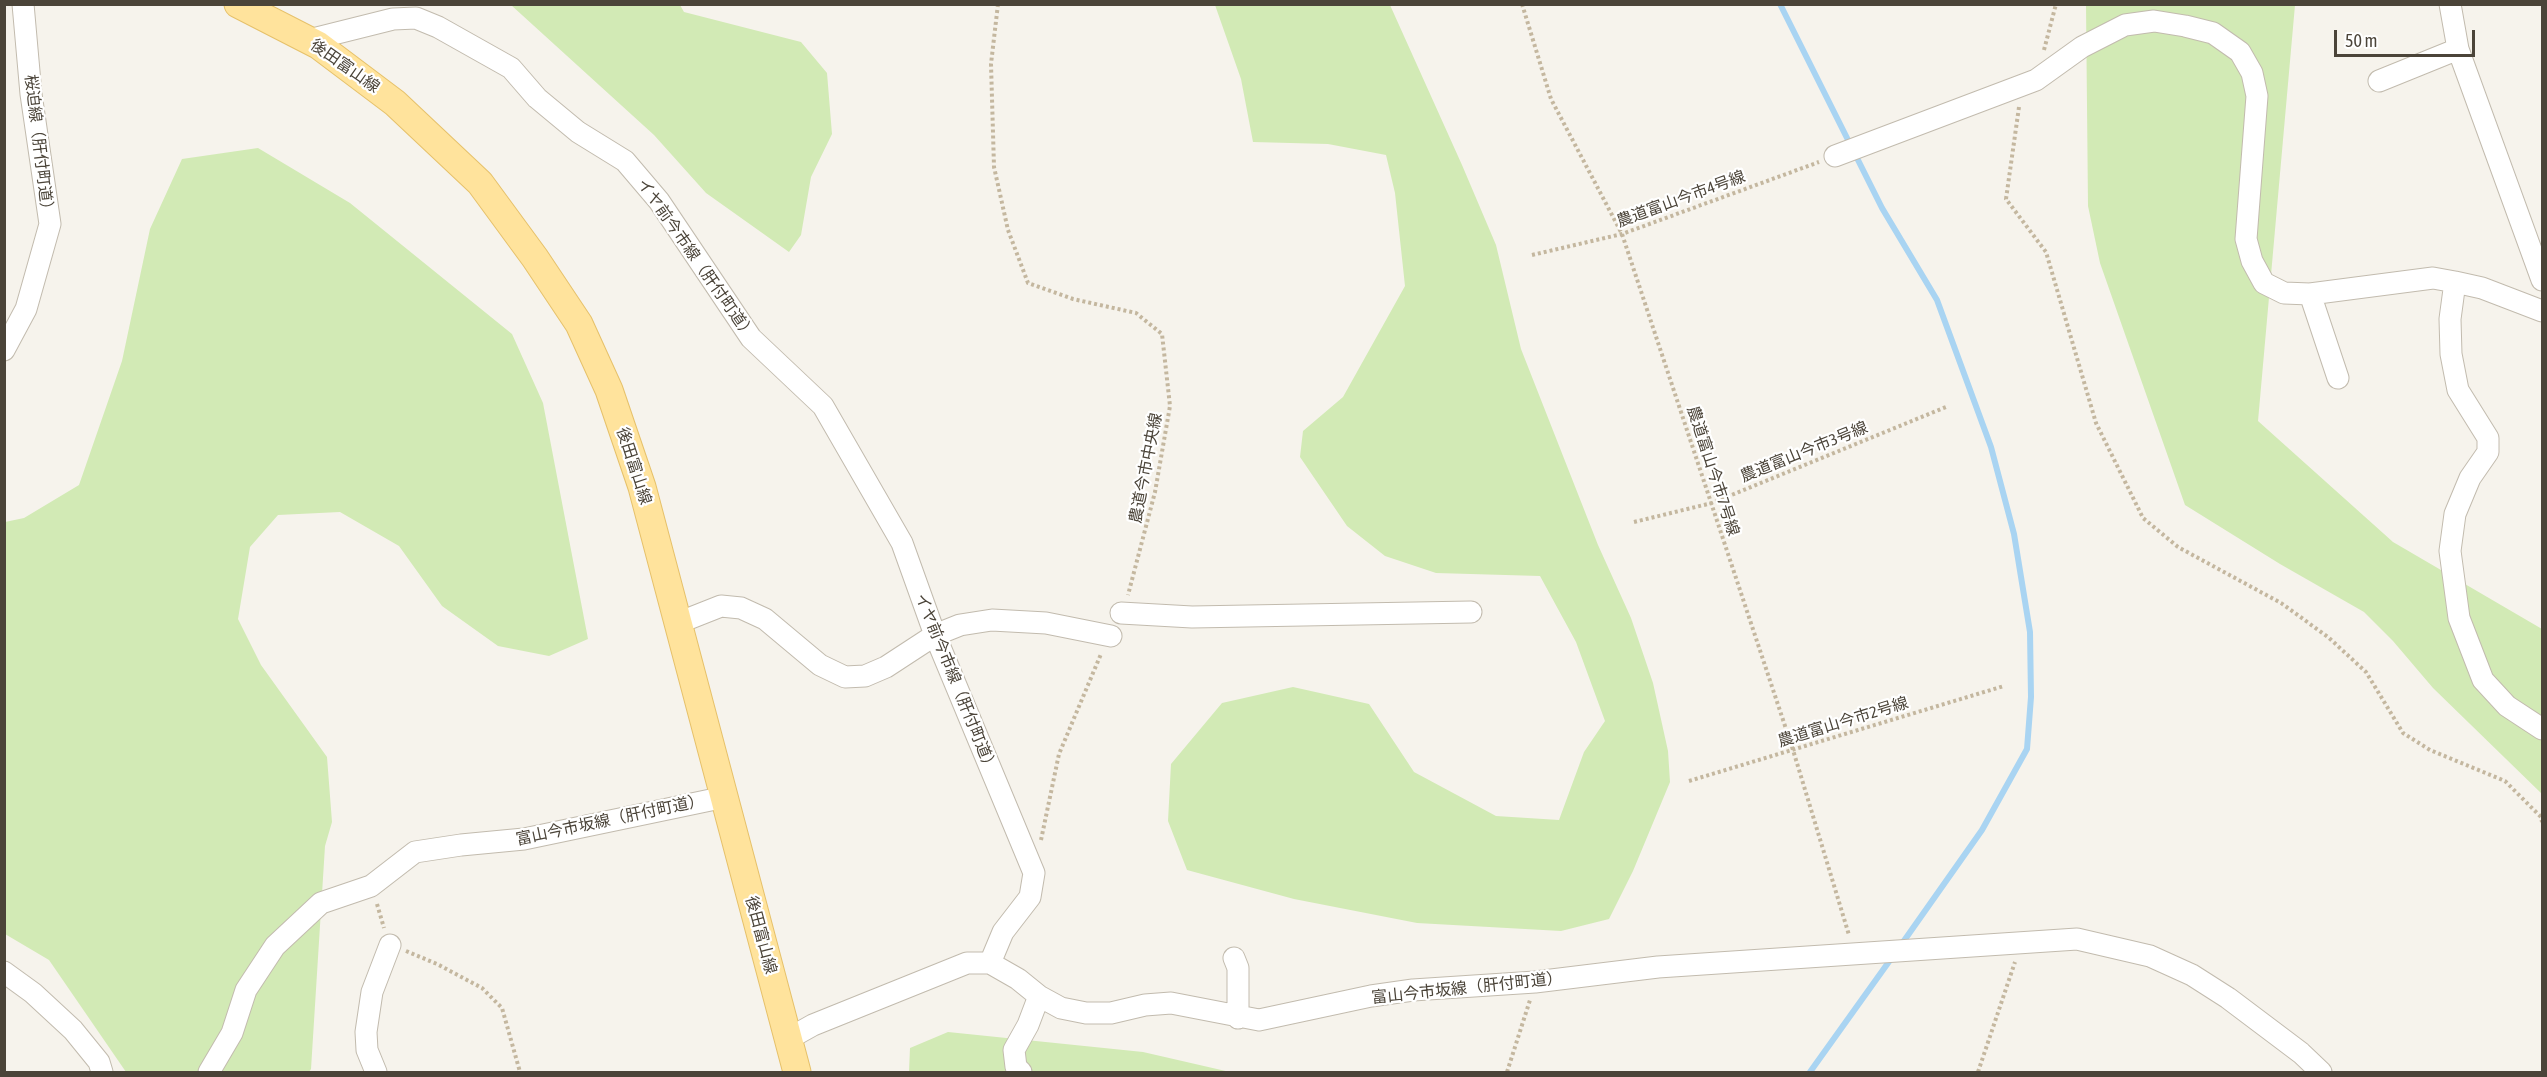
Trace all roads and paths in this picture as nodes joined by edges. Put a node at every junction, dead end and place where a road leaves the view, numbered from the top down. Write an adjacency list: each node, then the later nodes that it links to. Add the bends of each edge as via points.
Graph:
1 (23, 4): 19 (street, 桜迫線（肝付町道）, via 31,94 50,224 26,309)
2 (238, 4): 8 (main road, 後田富山線)
3 (998, 4): 25 (path, 農道今市中央線, via 991,64 994,167 1008,230 1028,283 1074,299 1136,313 1162,334 1170,406 1155,492 1132,585)
4 (1522, 4): 13 (path, 農道富山今市7号線, via 1551,99)
5 (2056, 4): 11 (path)
6 (2450, 4): 9 (street)
7 (395, 9): 8 (street, イヤ前今市線（肝付町道）); 27 (street, イヤ前今市線（肝付町道）, via 511,68 537,98 578,132 625,161 659,201 751,338 823,406 902,543)
8 (309, 40): 26 (main road, 後田富山線, via 395,103 480,183 579,324 609,390 642,487)
9 (2458, 49): 10 (street); 15 (street)
10 (2379, 81)
11 (2029, 83): 12 (street); 17 (street, via 2082,47 2125,25 2154,21 2185,26 2213,33 2240,52 2252,73 2257,96 2246,239 2252,261 2264,283 2284,293); 34 (path, via 2006,199 2046,252 2096,423 2143,518 2178,547 2282,603 2328,637 2366,672 2403,733 2430,750 2505,781)
12 (1835, 156): 13 (path, 農道富山今市4号線)
13 (1622, 234): 14 (path, 農道富山今市4号線); 22 (path, 農道富山今市7号線)
14 (1532, 255)
15 (2542, 280)
16 (2455, 282): 17 (street, via 2433,278); 18 (street); 30 (street, via 2450,320 2458,390 2488,438 2488,452 2470,477 2455,514 2450,551 2459,618 2483,680 2507,706)
17 (2310, 294): 20 (street)
18 (2542, 311)
19 (4, 350)
20 (2338, 378)
21 (1946, 407): 22 (path, 農道富山今市3号線)
22 (1712, 504): 23 (path, 農道富山今市3号線); 31 (path, 農道富山今市7号線)
23 (1634, 522)
24 (1471, 612): 25 (street, via 1192,617)
25 (1121, 613)
26 (678, 623): 27 (street, via 721,606 741,608 765,619 820,665 845,677 865,676 886,667); 33 (main road, 後田富山線)
27 (935, 635): 28 (street, via 960,625 992,620 1046,623); 35 (street, イヤ前今市線（肝付町道）)
28 (1111, 636): 35 (path, via 1093,669 1059,754)
29 (2004, 686): 31 (path, 農道富山今市2号線)
30 (2542, 729)
31 (1793, 750): 32 (path, 農道富山今市2号線); 39 (path, 農道富山今市7号線)
32 (1689, 781)
33 (725, 797): 36 (street, 富山今市坂線（肝付町道）, via 524,839 415,852); 46 (main road, 後田富山線)
34 (2542, 822)
35 (1034, 873): 41 (street, via 1030,897 1003,932)
36 (371, 886): 38 (path); 48 (street, 富山今市坂線（肝付町道）, via 321,903 275,946 246,990 232,1033)
37 (2021, 944): 39 (street, 富山今市坂線（肝付町道）); 54 (path); 55 (street, 富山今市坂線（肝付町道）, via 2077,939 2150,956 2192,975 2228,998)
38 (390, 945): 49 (street, via 372,992 366,1032 367,1050); 50 (path, via 482,988 502,1008)
39 (1855, 956): 43 (street, 富山今市坂線（肝付町道）, via 1658,967)
40 (1234, 958): 45 (street, via 1238,969)
41 (990, 963): 44 (street, 富山今市坂線（肝付町道）); 46 (street, via 967,963 813,1025)
42 (4, 972): 47 (street, via 73,1030 99,1062)
43 (1535, 982): 45 (street, 富山今市坂線（肝付町道）, via 1413,990 1259,1020); 53 (path)
44 (1039, 996): 45 (street, 富山今市坂線（肝付町道）, via 1061,1008 1086,1013 1171,1003); 52 (street, via 1014,1050 1016,1067)
45 (1238, 1018)
46 (788, 1039): 51 (main road, 後田富山線)
47 (102, 1072)
48 (209, 1072)
49 (376, 1072)
50 (520, 1072)
51 (797, 1072)
52 (1021, 1072)
53 (1507, 1072)
54 (1978, 1072)
55 (2321, 1072)

